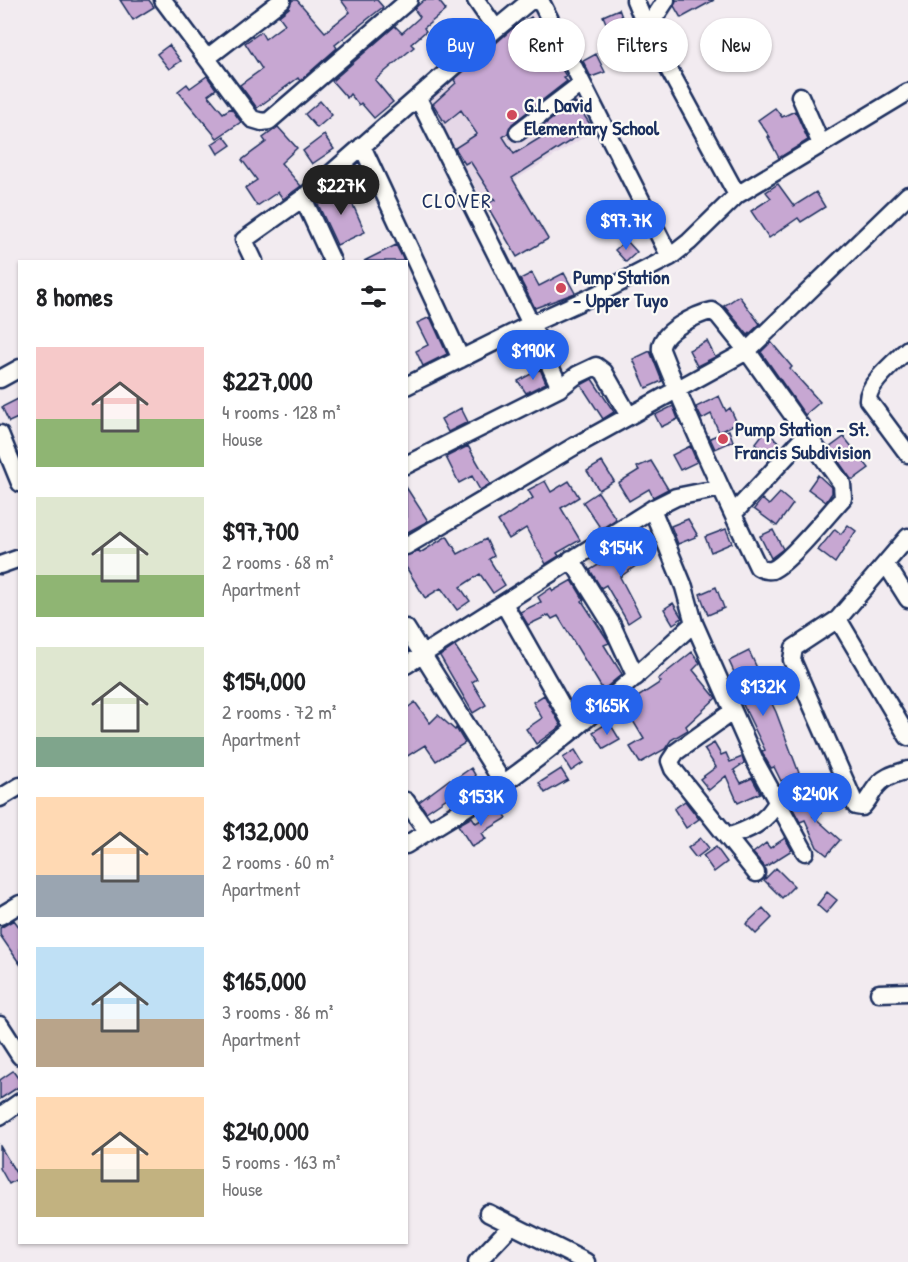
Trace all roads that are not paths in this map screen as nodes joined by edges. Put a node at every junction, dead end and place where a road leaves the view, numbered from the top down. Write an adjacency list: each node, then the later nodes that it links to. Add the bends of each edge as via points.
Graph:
1 (282, 0): 13 (street)
2 (409, 0): 13 (street, via 269,121 252,119)
3 (476, 0): 9 (street)
4 (531, 0): 12 (street)
5 (536, 0): 16 (street, via 542,4)
6 (635, 0): 10 (street)
7 (666, 0): 11 (street)
8 (165, 1): 13 (street)
9 (489, 18)
10 (642, 18)
11 (654, 18)
12 (496, 28)
13 (207, 58)
14 (447, 72): 19 (street)
15 (670, 72): 23 (street)
16 (582, 83): 20 (street); 26 (street)
17 (908, 92): 21 (street)
18 (800, 96): 21 (street)
19 (418, 98): 22 (street); 29 (street)
20 (518, 132)
21 (821, 144): 23 (street)
22 (362, 146): 25 (street); 32 (street)
23 (737, 195): 26 (street)
24 (908, 195): 31 (street)
25 (303, 198): 27 (street, via 244,240); 28 (street)
26 (670, 257): 29 (street)
27 (254, 260)
28 (333, 260)
29 (531, 324): 32 (street); 36 (street)
30 (908, 349): 41 (street, via 868,394 868,400)
31 (747, 351): 37 (street); 37 (street, via 712,311 676,328 660,344); 40 (street)
32 (461, 358): 35 (street)
33 (18, 369): 34 (street)
34 (0, 379)
35 (408, 385)
36 (560, 388): 38 (street, via 596,366 604,372); 42 (street)
37 (677, 391): 38 (street); 44 (street)
38 (629, 416): 48 (street)
39 (0, 434): 43 (street)
40 (806, 435): 46 (street); 46 (street, via 842,484 843,498 789,557 774,569 758,567)
41 (908, 454)
42 (408, 464)
43 (18, 478)
44 (721, 488): 45 (street, via 676,497); 46 (street)
45 (652, 509): 50 (street); 56 (street)
46 (733, 514)
47 (908, 537): 51 (street)
48 (408, 545)
49 (18, 559): 52 (street)
50 (571, 559): 54 (street); 60 (street, via 611,623)
51 (886, 564): 53 (street); 55 (street)
52 (0, 565)
53 (908, 599)
54 (504, 604): 58 (street); 62 (street)
55 (838, 620): 63 (street); 64 (street, via 791,653 852,800 862,807 878,783)
56 (694, 622): 60 (street); 61 (street)
57 (408, 630): 58 (street)
58 (423, 655): 59 (street); 65 (street)
59 (408, 664)
60 (636, 677): 62 (street)
61 (734, 711): 68 (street); 71 (street, via 676,752 670,761)
62 (575, 729): 65 (street)
63 (908, 737)
64 (908, 770)
65 (503, 783): 70 (street)
66 (18, 787): 67 (street)
67 (0, 798)
68 (777, 802): 71 (street, via 762,822); 73 (street)
69 (408, 804): 70 (street)
70 (427, 831): 72 (street)
71 (727, 837): 74 (street)
72 (408, 844)
73 (805, 852)
74 (756, 873)
75 (18, 908): 76 (street)
76 (0, 916)
77 (908, 992): 78 (street)
78 (879, 993)
79 (0, 1025): 80 (street)
80 (18, 1053)
81 (18, 1103): 82 (street)
82 (0, 1116)
83 (488, 1213): 84 (street)
84 (511, 1226): 85 (street); 86 (street)
85 (561, 1257): 87 (street)
86 (477, 1262)
87 (586, 1262)

